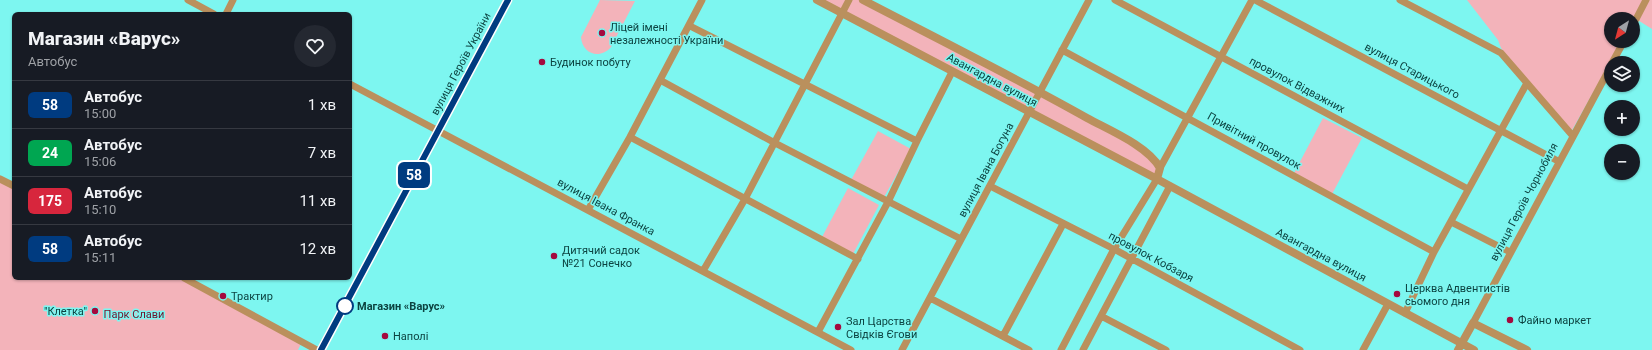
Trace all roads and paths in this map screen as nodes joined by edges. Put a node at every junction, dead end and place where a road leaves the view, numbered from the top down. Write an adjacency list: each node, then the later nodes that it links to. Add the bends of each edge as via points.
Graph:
1 (188, 0): 13 (street)
2 (233, 0): 14 (street)
3 (508, 0): 29 (street, вулиця Героїв України)
4 (702, 0): 17 (street)
5 (817, 0): 16 (street, Авангардна вулиця)
6 (849, 0): 16 (street)
7 (863, 0): 26 (street, Авангардна вулиця)
8 (1089, 0): 18 (street, вулиця Івана Богуна)
9 (1115, 0): 19 (street, провулок Відважних)
10 (1254, 0): 19 (street); 30 (street, вулиця Старицького)
11 (1400, 0): 23 (street, via 1498,51)
12 (1646, 0): 15 (street)
13 (210, 12)
14 (227, 12)
15 (1640, 12)
16 (844, 14): 20 (street, Авангардна вулиця); 24 (street)
17 (690, 26): 22 (street); 24 (street)
18 (1062, 50): 26 (street, вулиця Івана Богуна); 28 (street, Привітний провулок)
19 (1221, 57): 28 (street); 42 (street, провулок Відважних)
20 (952, 72): 27 (street, Авангардна вулиця); 33 (street)
21 (1604, 78): 31 (street, вулиця Героїв Чорнобиля)
22 (660, 80): 32 (street); 34 (street)
23 (1527, 83): 30 (street); 31 (street)
24 (804, 84): 33 (street); 34 (street)
25 (352, 85): 29 (street, вулиця Івана Франка)
26 (1040, 92): 27 (street, вулиця Івана Богуна); 36 (street, Авангардна вулиця, via 1133,144 1156,161)
27 (1029, 112): 38 (street, Авангардна вулиця); 40 (street, вулиця Івана Богуна)
28 (1188, 118): 36 (street); 50 (street, Привітний провулок)
29 (438, 130): 45 (street, вулиця Івана Франка); 65 (street, вулиця Героїв України)
30 (1500, 130): 35 (street, вулиця Старицького); 42 (street)
31 (1572, 135): 35 (street, вулиця Героїв Чорнобиля)
32 (630, 137): 43 (street); 45 (street)
33 (917, 141): 44 (street)
34 (775, 143): 43 (street); 44 (street)
35 (1558, 161): 51 (street, вулиця Героїв Чорнобиля)
36 (1160, 168): 38 (street)
37 (0, 179): 39 (street)
38 (1157, 179): 41 (street, Авангардна вулиця); 49 (street)
39 (12, 185)
40 (990, 186): 47 (street, провулок Кобзаря); 48 (street, вулиця Івана Богуна)
41 (1170, 186): 53 (street); 57 (street, Авангардна вулиця)
42 (1468, 190): 46 (street)
43 (745, 199): 52 (street); 54 (street)
44 (888, 202): 48 (street); 52 (street)
45 (588, 210): 54 (street, вулиця Івана Франка)
46 (1451, 222): 50 (street); 51 (street)
47 (1063, 224): 49 (street, провулок Кобзаря); 62 (street)
48 (961, 239): 56 (street, вулиця Івана Богуна)
49 (1114, 249): 53 (street, провулок Кобзаря); 69 (street)
50 (1434, 252): 58 (street)
51 (1510, 252): 60 (street, вулиця Героїв Чорнобиля)
52 (858, 259): 61 (street)
53 (1130, 259): 59 (street); 72 (street, провулок Кобзаря)
54 (703, 271): 61 (street, вулиця Івана Франка)
55 (188, 280): 64 (street)
56 (930, 298): 62 (street); 67 (street, вулиця Івана Богуна)
57 (1388, 304): 58 (street, Авангардна вулиця); 73 (street)
58 (1405, 313): 63 (street, Авангардна вулиця)
59 (1101, 316): 70 (street); 71 (street)
60 (1473, 323): 63 (street, вулиця Героїв Чорнобиля); 75 (street)
61 (818, 332): 66 (street, вулиця Івана Франка)
62 (1003, 336): 68 (street)
63 (1460, 347): 74 (street, Авангардна вулиця)
64 (316, 350)
65 (321, 350)
66 (851, 350)
67 (902, 350)
68 (1029, 350)
69 (1061, 350)
70 (1083, 350)
71 (1166, 350)
72 (1300, 350)
73 (1363, 350)
74 (1474, 350)
75 (1527, 350)

